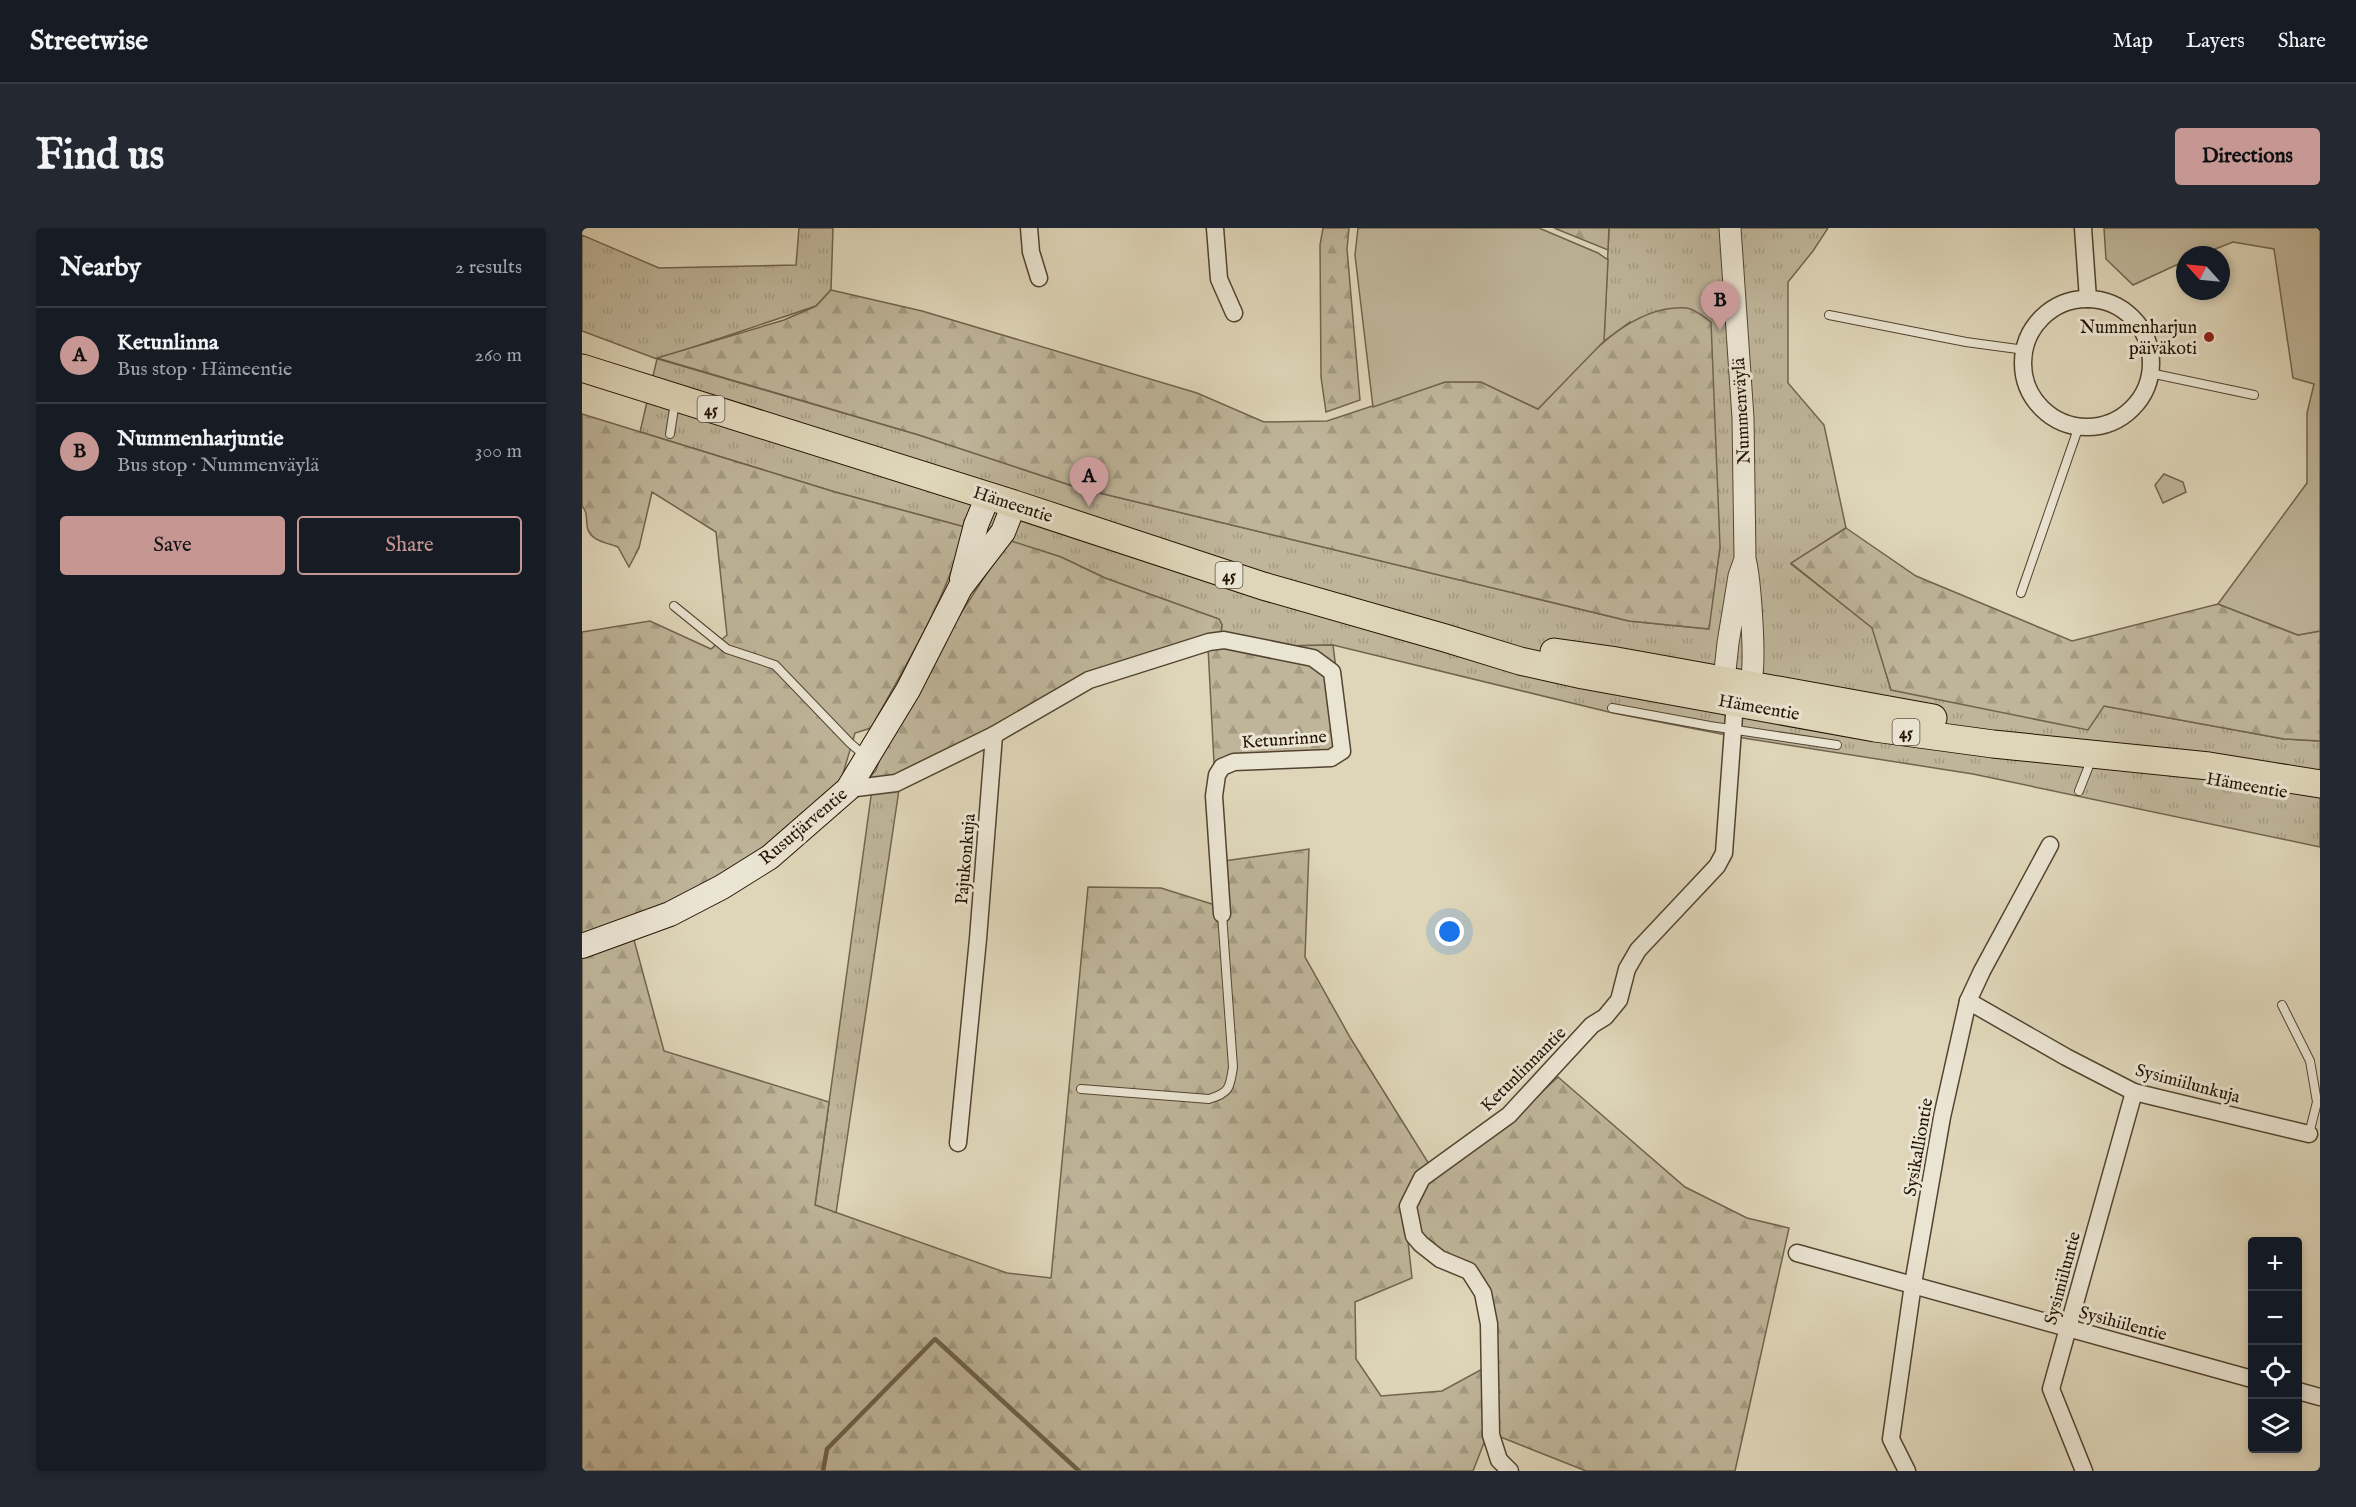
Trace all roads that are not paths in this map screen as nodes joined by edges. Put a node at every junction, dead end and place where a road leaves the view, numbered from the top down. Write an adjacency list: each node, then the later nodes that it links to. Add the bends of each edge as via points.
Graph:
1 (1029, 228): 5 (street)
2 (1215, 228): 7 (street, via 1219,279)
3 (1730, 228): 21 (street, Nummenväylä, via 1743,418 1744,559 1749,574 1752,646)
4 (2083, 228): 6 (street)
5 (1038, 278)
6 (2088, 299): 9 (street, via 2066,303 2043,317); 11 (street, via 2112,304 2133,318 2147,339)
7 (1234, 313)
8 (1829, 315): 9 (lane)
9 (2025, 350): 14 (street, via 2025,375 2035,399 2054,417)
10 (582, 368): 13 (main road, Hämeentie / 45)
11 (2150, 373): 12 (lane); 14 (street, via 2138,402 2126,413 2104,424)
12 (2254, 395)
13 (676, 398): 15 (lane); 16 (main road, Hämeentie / 45)
14 (2079, 426): 19 (lane)
15 (670, 434)
16 (988, 496): 17 (main road, Hämeentie / 45); 18 (main road, Rusutjärventie, via 976,525)
17 (1014, 504): 18 (main road, Rusutjärventie, via 1003,532); 21 (main road, Hämeentie / 45, via 1263,586 1446,638 1611,660)
18 (960, 588): 27 (main road, Rusutjärventie)
19 (2021, 593)
20 (674, 606): 27 (lane, via 727,649 775,665)
21 (1736, 689): 23 (street, Ketunlinnantie); 26 (main road, Hämeentie / 45, via 1875,728)
22 (1612, 708): 23 (lane)
23 (1732, 729): 25 (lane); 47 (street, Ketunlinnantie, via 1724,853 1717,866 1638,950 1627,969 1619,1000 1605,1017 1592,1025 1509,1115 1422,1178 1408,1206 1414,1236 1421,1245 1440,1259 1469,1271 1484,1293 1489,1324 1491,1435 1499,1460)
24 (994, 735): 29 (street, via 896,783); 33 (street, Ketunrinne, via 1089,680 1209,642 1224,640 1313,658 1332,672 1342,752 1331,758 1234,762 1216,775); 40 (street, Pajukonkuja)
25 (1837, 745)
26 (2091, 754): 28 (main road, Hämeentie / 45, via 2209,766); 30 (lane); 31 (main road, Hämeentie / 45)
27 (868, 758): 29 (main road, Rusutjärventie)
28 (2320, 784)
29 (848, 789): 34 (main road, Rusutjärventie, via 770,857 722,887 670,914)
30 (2079, 791)
31 (2320, 799)
32 (2050, 845): 35 (street, Sysikalliontie)
33 (1222, 914): 37 (lane, via 1233,1067 1230,1086 1222,1096 1209,1100)
34 (582, 946)
35 (1968, 1001): 38 (street, Sysimiilunkuja); 42 (street, Sysikalliontie, via 1942,1117)
36 (2282, 1005): 39 (lane, via 2310,1061 2317,1102)
37 (1081, 1089)
38 (2134, 1092): 39 (street, Sysimiilunkuja); 43 (street, Sysimiiluntie)
39 (2309, 1134)
40 (958, 1143)
41 (1797, 1252): 42 (street, Sysihiilentie)
42 (1913, 1284): 43 (street, Sysihiilentie); 48 (street, Sysikalliontie, via 1891,1439)
43 (2068, 1329): 44 (street, Sysihiilentie); 49 (street, Sysimiiluntie, via 2051,1389)
44 (2248, 1378)
45 (2302, 1392): 46 (street)
46 (2320, 1397)
47 (1510, 1471)
48 (1907, 1471)
49 (2084, 1471)

